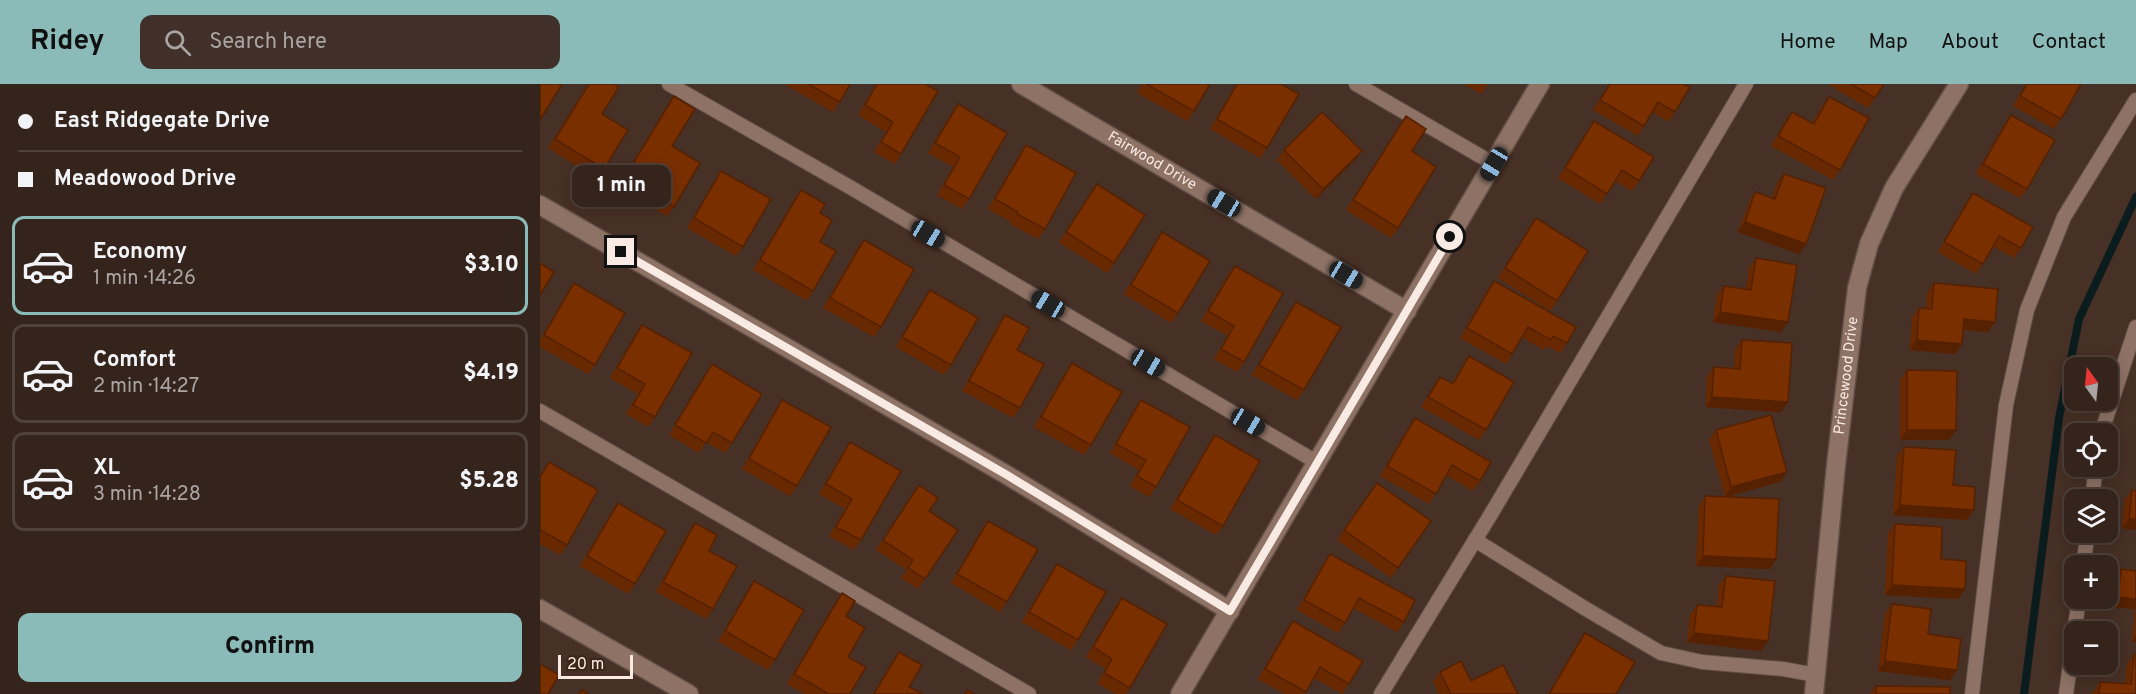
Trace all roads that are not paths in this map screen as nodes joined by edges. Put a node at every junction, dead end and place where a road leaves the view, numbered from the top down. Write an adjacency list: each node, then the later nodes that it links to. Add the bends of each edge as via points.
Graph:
1 (669, 84): 14 (lane)
2 (1021, 84): 10 (street, Fairwood Drive)
3 (1356, 84): 8 (lane)
4 (1540, 84): 8 (street)
5 (1746, 84): 15 (lane)
6 (1959, 84): 19 (street, Princewood Drive, via 1894,188 1869,244 1857,288)
7 (2136, 100): 25 (lane, via 2064,217 2026,310 2006,405)
8 (1494, 164): 10 (street)
9 (540, 205): 18 (street, via 1007,475)
10 (1407, 311): 14 (street)
11 (2136, 327): 13 (lane)
12 (540, 411): 21 (lane)
13 (2105, 423)
14 (1318, 463): 18 (street)
15 (1475, 540): 19 (lane, via 1661,653 1702,662); 23 (lane)
16 (540, 609): 20 (street)
17 (2078, 609): 26 (lane)
18 (1230, 611): 22 (street)
19 (1816, 675): 24 (street, Princewood Drive)
20 (689, 694)
21 (1029, 694)
22 (1180, 694)
23 (1381, 694)
24 (1814, 694)
25 (1972, 694)
26 (2066, 694)

